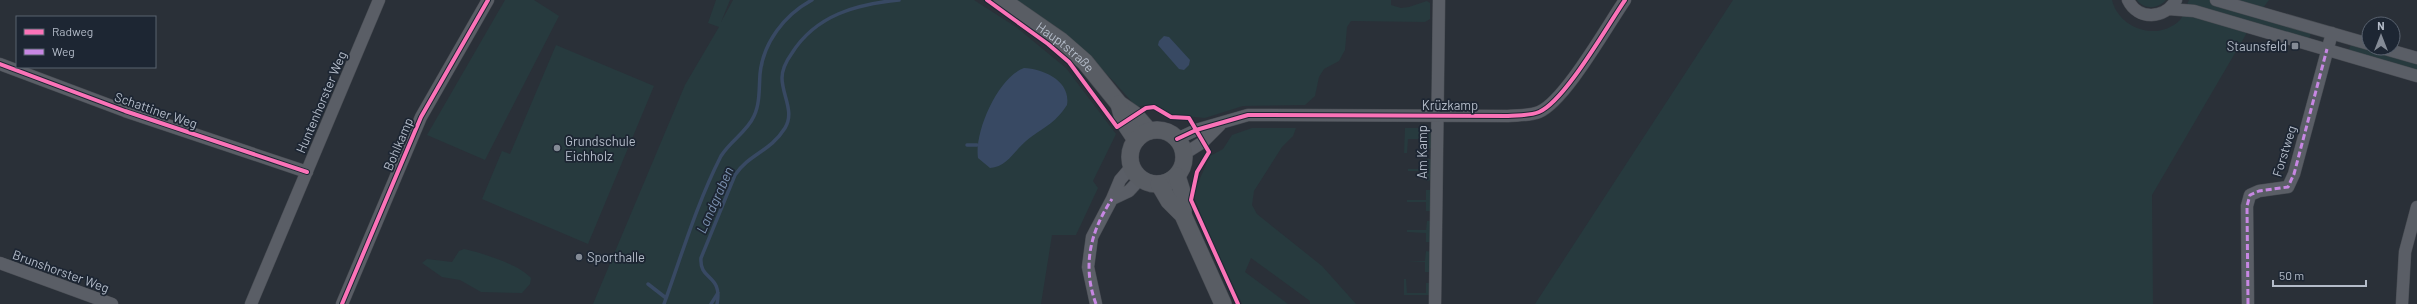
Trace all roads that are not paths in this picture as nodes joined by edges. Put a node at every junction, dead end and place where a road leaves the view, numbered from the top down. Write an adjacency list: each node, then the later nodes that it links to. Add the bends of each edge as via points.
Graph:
1 (379, 0): 20 (street, Huntenhorster Weg)
2 (488, 0): 29 (street, Bohlkamp, via 421,117)
3 (1002, 0): 18 (main road, Hauptstraße, via 1061,41 1085,62 1119,104 1135,115)
4 (1439, 0): 16 (street, Am Kamp)
5 (1625, 0): 16 (street, Krüzkamp, via 1564,91 1550,106 1527,115)
6 (2128, 0): 8 (street, via 2135,10 2144,15 2155,16)
7 (2216, 0): 9 (street)
8 (2173, 5): 11 (street)
9 (2332, 33): 10 (street); 11 (street)
10 (2361, 42)
11 (2327, 50): 15 (street); 33 (street, Forstweg, via 2294,174 2288,187 2259,191 2250,195 2247,206)
12 (2401, 53): 13 (street)
13 (2417, 58)
14 (0, 64): 20 (street, Schattiner Weg, via 125,111)
15 (2417, 76)
16 (1437, 115): 17 (street, Krüzkamp, via 1248,115); 32 (street, Am Kamp)
17 (1220, 125): 19 (street, Krüzkamp, via 1203,142); 19 (street, Krüzkamp, via 1196,130)
18 (1143, 136): 19 (main road, via 1164,131); 21 (main road, via 1130,154)
19 (1181, 146): 22 (main road, via 1183,166)
20 (307, 172): 28 (street, Huntenhorster Weg)
21 (1136, 172): 23 (main road, via 1151,183); 30 (street, via 1120,180 1100,218 1090,245 1089,279)
22 (1177, 176): 23 (main road); 25 (main road, via 1183,195)
23 (1159, 184): 25 (main road, via 1169,201)
24 (2417, 207): 34 (street, via 2405,252)
25 (1183, 215): 31 (main road)
26 (0, 263): 27 (street, Brunshorster Weg)
27 (112, 304)
28 (251, 304)
29 (342, 304)
30 (1096, 304)
31 (1223, 304)
32 (1435, 304)
33 (2248, 304)
34 (2402, 304)

